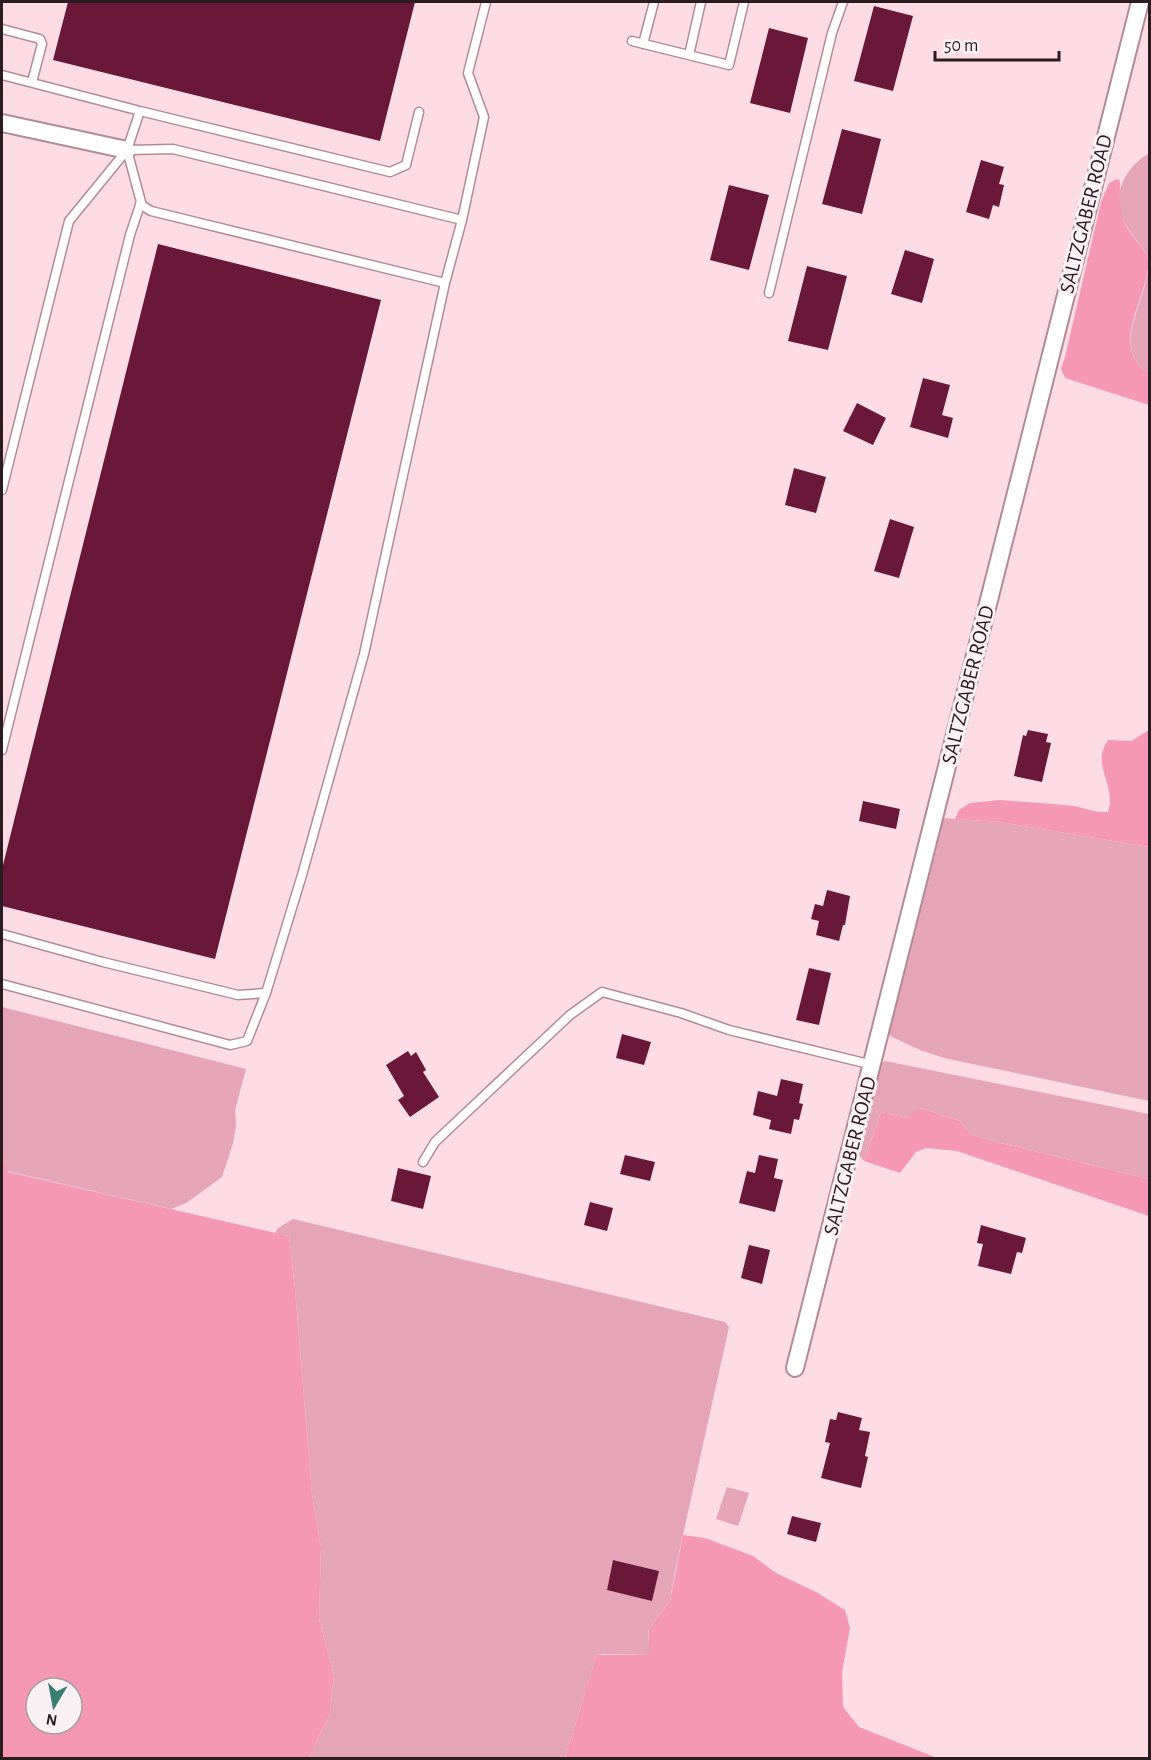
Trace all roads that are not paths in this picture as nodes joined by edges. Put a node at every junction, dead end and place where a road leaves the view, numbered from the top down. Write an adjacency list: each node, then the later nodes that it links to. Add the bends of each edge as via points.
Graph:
1 (486, 2): 18 (lane, via 468,73 484,117)
2 (654, 2): 9 (lane)
3 (701, 2): 10 (lane)
4 (744, 2): 10 (lane, via 729,65)
5 (843, 2): 20 (lane, via 832,33)
6 (1140, 2): 26 (street, SALTZGABER ROAD)
7 (2, 29): 12 (lane, via 40,39)
8 (632, 41): 9 (lane)
9 (644, 44): 10 (lane)
10 (689, 55)
11 (2, 75): 12 (lane)
12 (32, 82): 13 (lane)
13 (140, 111): 14 (lane, via 390,172 406,165); 16 (lane)
14 (419, 112)
15 (2, 123): 16 (street)
16 (127, 150): 17 (lane); 18 (lane, via 173,149); 21 (lane, via 69,221)
17 (140, 204): 19 (lane, via 151,211); 22 (lane)
18 (462, 220): 19 (lane)
19 (446, 283): 25 (lane, via 364,654)
20 (769, 293)
21 (2, 490)
22 (2, 750)
23 (2, 934): 25 (lane, via 238,995)
24 (2, 984): 25 (lane, via 230,1045 247,1041)
25 (266, 993)
26 (873, 1065): 27 (lane, via 729,1030 602,992 570,1015 461,1117 435,1142); 28 (street, SALTZGABER ROAD)
27 (423, 1162)
28 (795, 1368)

